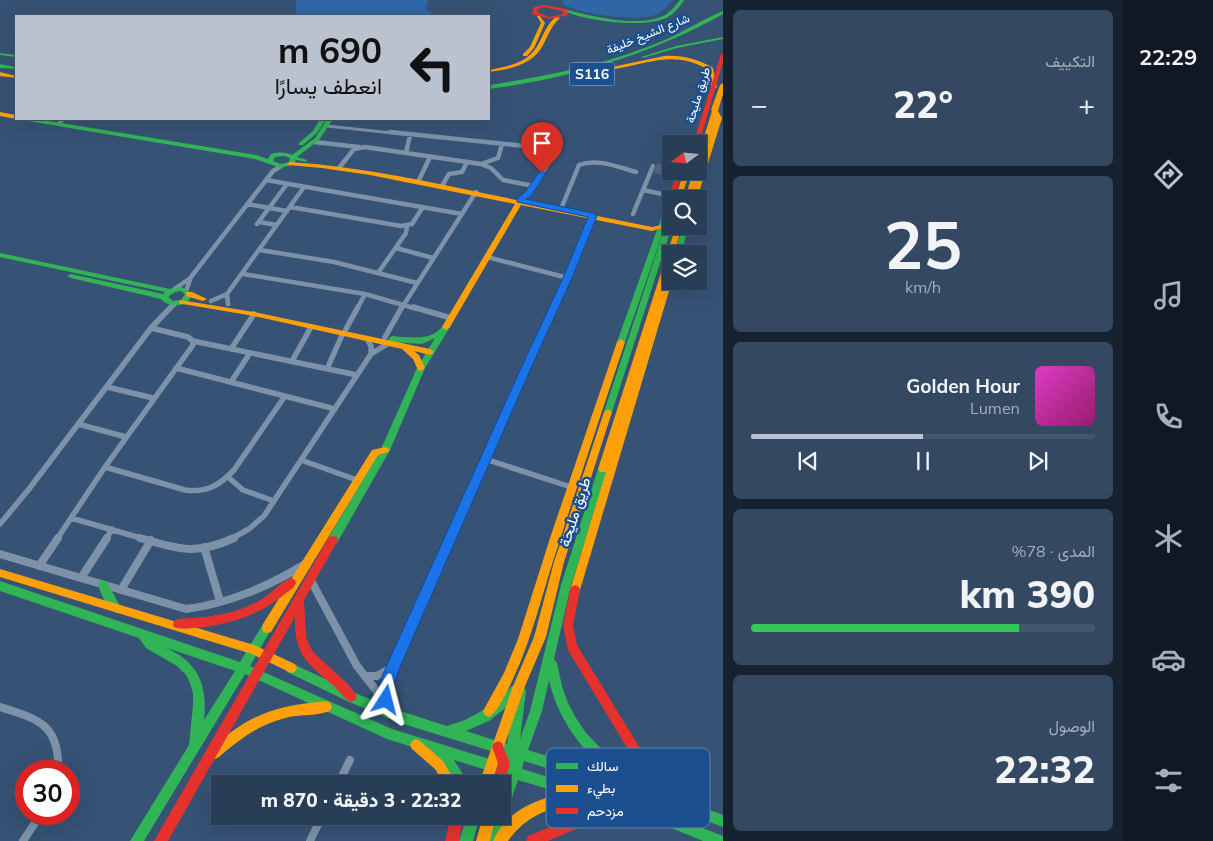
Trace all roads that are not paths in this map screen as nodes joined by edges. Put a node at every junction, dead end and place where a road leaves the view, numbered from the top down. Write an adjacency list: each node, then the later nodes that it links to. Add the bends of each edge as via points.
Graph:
1 (552, 0): 3 (main road)
2 (682, 0): 4 (main road, via 670,14 652,20)
3 (544, 6): 4 (main road); 6 (main road, via 534,11)
4 (561, 11): 6 (main road); 16 (main road, via 550,22 538,50 531,57 511,66)
5 (722, 11): 10 (main road, شارع الشيخ خليفة / S116, via 700,27)
6 (539, 16): 17 (main road, via 543,23 529,52 513,62)
7 (723, 38): 8 (main road, شارع الشيخ خليفة / S116)
8 (693, 44): 10 (main road, via 714,37 710,33 698,32); 15 (main road, شارع الشيخ خليفة / S116)
9 (0, 52): 12 (main road)
10 (636, 53): 21 (main road, شارع الشيخ خليفة / S116, via 581,71)
11 (723, 54): 20 (main road, طريق مليحة)
12 (15, 55)
13 (0, 61): 14 (main road)
14 (11, 67)
15 (615, 68): 20 (main road, via 664,56 688,58 710,69); 22 (main road, شارع الشيخ خليفة / S116)
16 (490, 70)
17 (490, 70)
18 (0, 74): 19 (main road)
19 (15, 77)
20 (718, 86): 23 (main road, طريق مليحة); 30 (main road, طريق مليحة)
21 (490, 87)
22 (490, 91)
23 (714, 110): 31 (main road, طريق مليحة); 50 (main road, via 719,118)
24 (0, 114): 25 (main road)
25 (15, 117)
26 (44, 120): 27 (main road)
27 (61, 121): 37 (main road)
28 (327, 121): 29 (street); 32 (main road); 37 (main road)
29 (410, 135): 33 (street); 35 (street)
30 (699, 135)
31 (707, 135)
32 (314, 142): 34 (street); 37 (main road)
33 (502, 144): 39 (street, via 498,158); 47 (street, via 538,148 550,153 551,159)
34 (359, 148): 35 (street); 41 (street)
35 (406, 153): 36 (street)
36 (430, 157): 38 (street); 44 (street)
37 (279, 162): 41 (main road); 43 (street)
38 (467, 162): 39 (street); 46 (street, via 462,172 449,174)
39 (481, 164): 47 (street, via 491,168 503,180)
40 (653, 166): 49 (street)
41 (339, 168): 44 (main road)
42 (636, 172): 58 (street, via 583,162)
43 (266, 180): 45 (street); 54 (street)
44 (418, 182): 46 (main road)
45 (288, 184): 48 (street); 56 (street)
46 (442, 186): 51 (main road)
47 (534, 186): 53 (street)
48 (304, 187): 55 (street); 57 (street)
49 (644, 188): 52 (street); 60 (street)
50 (697, 190)
51 (476, 192): 53 (main road); 59 (street)
52 (662, 194)
53 (520, 201): 58 (main road); 71 (main road)
54 (247, 204): 56 (street); 77 (street)
55 (423, 207): 59 (street); 63 (street, via 414,222)
56 (270, 208): 57 (street); 62 (street, via 258,223)
57 (289, 209): 62 (street); 63 (street)
58 (561, 209): 61 (main road)
59 (462, 214): 72 (street)
60 (633, 214)
61 (593, 216): 65 (main road); 78 (street)
62 (277, 225): 69 (street)
63 (407, 226): 68 (street)
64 (662, 227): 65 (main road)
65 (655, 232): 76 (main road)
66 (664, 235): 76 (main road, طريق مليحة)
67 (679, 235): 124 (main road, طريق مليحة)
68 (396, 248): 72 (street); 74 (street)
69 (260, 250): 74 (street); 75 (street)
70 (0, 255): 81 (main road)
71 (487, 256): 78 (street); 90 (main road)
72 (433, 258): 79 (street)
73 (0, 261): 81 (main road)
74 (378, 273): 79 (street)
75 (243, 274): 82 (street); 83 (street)
76 (647, 276): 91 (main road, طريق مليحة); 93 (main road)
77 (190, 278): 81 (street); 84 (street)
78 (568, 278): 117 (street)
79 (417, 283): 87 (street)
80 (666, 290): 123 (main road)
81 (168, 294): 84 (main road); 84 (main road, via 169,302); 89 (street)
82 (227, 294): 85 (street); 86 (street)
83 (365, 294): 87 (street); 95 (street)
84 (183, 298): 85 (main road); 88 (main road); 89 (street)
85 (211, 301): 86 (main road)
86 (228, 304): 95 (main road)
87 (404, 304): 90 (street); 99 (street)
88 (254, 314): 92 (main road); 100 (street)
89 (162, 315): 94 (street)
90 (451, 318): 96 (main road)
91 (637, 322): 93 (main road); 153 (main road, طريق مليحة, via 559,562 540,637)
92 (312, 327): 95 (main road); 104 (street)
93 (626, 327): 122 (main road)
94 (150, 328): 98 (street); 110 (street)
95 (345, 331): 97 (main road); 99 (main road); 107 (street)
96 (443, 332): 99 (main road, via 422,341); 101 (main road)
97 (367, 338): 99 (main road); 103 (street)
98 (193, 340): 100 (street); 105 (street, via 192,348)
99 (389, 340): 101 (main road); 103 (street); 106 (main road, via 411,352)
100 (231, 349): 102 (street)
101 (432, 350): 106 (main road)
102 (250, 353): 104 (street); 109 (street)
103 (371, 354): 108 (street)
104 (292, 362): 107 (street)
105 (176, 368): 109 (street); 112 (street)
106 (421, 368): 116 (main road)
107 (327, 369): 108 (street)
108 (357, 375): 113 (street)
109 (230, 382): 111 (street)
110 (107, 387): 112 (street); 114 (street)
111 (285, 396): 113 (street); 120 (street)
112 (153, 398): 115 (street)
113 (335, 409): 118 (street)
114 (78, 424): 115 (street); 127 (street)
115 (126, 437): 119 (street)
116 (385, 450): 121 (main road, via 375,452); 137 (main road)
117 (485, 459): 122 (street); 149 (street)
118 (301, 460): 121 (street); 125 (street)
119 (104, 467): 120 (street, via 191,492 212,488); 126 (street)
120 (228, 477): 125 (street, via 242,490)
121 (357, 480): 132 (main road)
122 (571, 487): 159 (main road, via 517,657 498,698)
123 (606, 489): 124 (main road); 164 (main road, via 575,590 568,632 572,646)
124 (596, 490): 147 (main road, طريق مليحة, via 566,585)
125 (274, 501): 130 (street, via 249,530)
126 (71, 518): 128 (street); 133 (street)
127 (0, 524)
128 (112, 529): 129 (street); 136 (street)
129 (151, 540): 130 (street, via 184,550); 140 (street)
130 (204, 547): 142 (street)
131 (0, 554): 133 (street)
132 (308, 561): 135 (main road); 142 (street, via 287,575)
133 (40, 566): 136 (street)
134 (0, 573): 143 (main road)
135 (300, 574): 144 (main road, via 277,596 245,615 212,623); 146 (main road)
136 (81, 578): 138 (street)
137 (310, 579): 141 (main road); 152 (street)
138 (103, 585): 140 (street); 143 (main road)
139 (0, 586): 145 (main road)
140 (121, 590): 142 (street, via 186,608 200,608)
141 (299, 600): 148 (main road); 154 (main road, via 300,635 305,652 344,685)
142 (220, 601)
143 (117, 608): 144 (main road)
144 (170, 624): 146 (main road)
145 (142, 633): 150 (main road); 166 (main road, via 149,644 182,661 197,682 201,709)
146 (254, 650): 148 (main road); 150 (main road)
147 (550, 655): 163 (main road, via 555,688 566,717); 168 (main road, طريق مليحة)
148 (266, 657): 151 (main road); 154 (main road)
149 (393, 667): 152 (street, via 383,674); 157 (street, via 385,692)
150 (243, 668): 151 (main road); 166 (main road)
151 (256, 675): 156 (main road); 172 (main road)
152 (365, 676): 157 (street)
153 (519, 686): 159 (main road, via 502,706); 162 (main road, طريق مليحة); 167 (main road, via 520,712)
154 (351, 697): 158 (main road)
155 (0, 707): 169 (street, via 28,716 50,729 56,742)
156 (328, 707): 161 (main road); 172 (main road, via 282,711 258,720 236,733)
157 (390, 708): 158 (street)
158 (397, 716): 160 (main road)
159 (483, 718): 160 (main road, via 469,726)
160 (446, 732): 162 (main road)
161 (410, 740): 165 (main road); 177 (main road, via 439,765)
162 (498, 747): 167 (main road); 173 (main road, طريق مليحة); 174 (main road, via 504,759)
163 (589, 748)
164 (634, 748)
165 (439, 750): 173 (main road); 178 (main road)
166 (192, 751): 195 (main road)
167 (511, 751): 168 (main road); 175 (main road)
168 (521, 754): 171 (main road); 175 (main road, طريق مليحة)
169 (57, 760)
170 (350, 760): 176 (street)
171 (546, 762)
172 (205, 764): 196 (main road)
173 (491, 765): 174 (main road); 179 (main road, طريق مليحة)
174 (504, 769): 175 (main road); 180 (main road)
175 (515, 773): 181 (main road); 182 (main road, طريق مليحة)
176 (342, 775)
177 (445, 775)
178 (457, 775)
179 (488, 775)
180 (502, 775)
181 (546, 782)
182 (511, 783)
183 (546, 804): 202 (main road, via 522,813)
184 (710, 816): 185 (main road)
185 (723, 821)
186 (34, 825): 194 (street)
187 (318, 825): 197 (street)
188 (455, 825): 198 (main road)
189 (471, 825): 199 (main road)
190 (487, 825): 200 (main road)
191 (496, 825): 201 (main road)
192 (564, 828): 203 (main road)
193 (688, 828): 204 (main road)
194 (23, 841)
195 (138, 841)
196 (161, 841)
197 (310, 841)
198 (452, 841)
199 (466, 841)
200 (483, 841)
201 (491, 841)
202 (500, 841)
203 (534, 841)
204 (719, 841)

